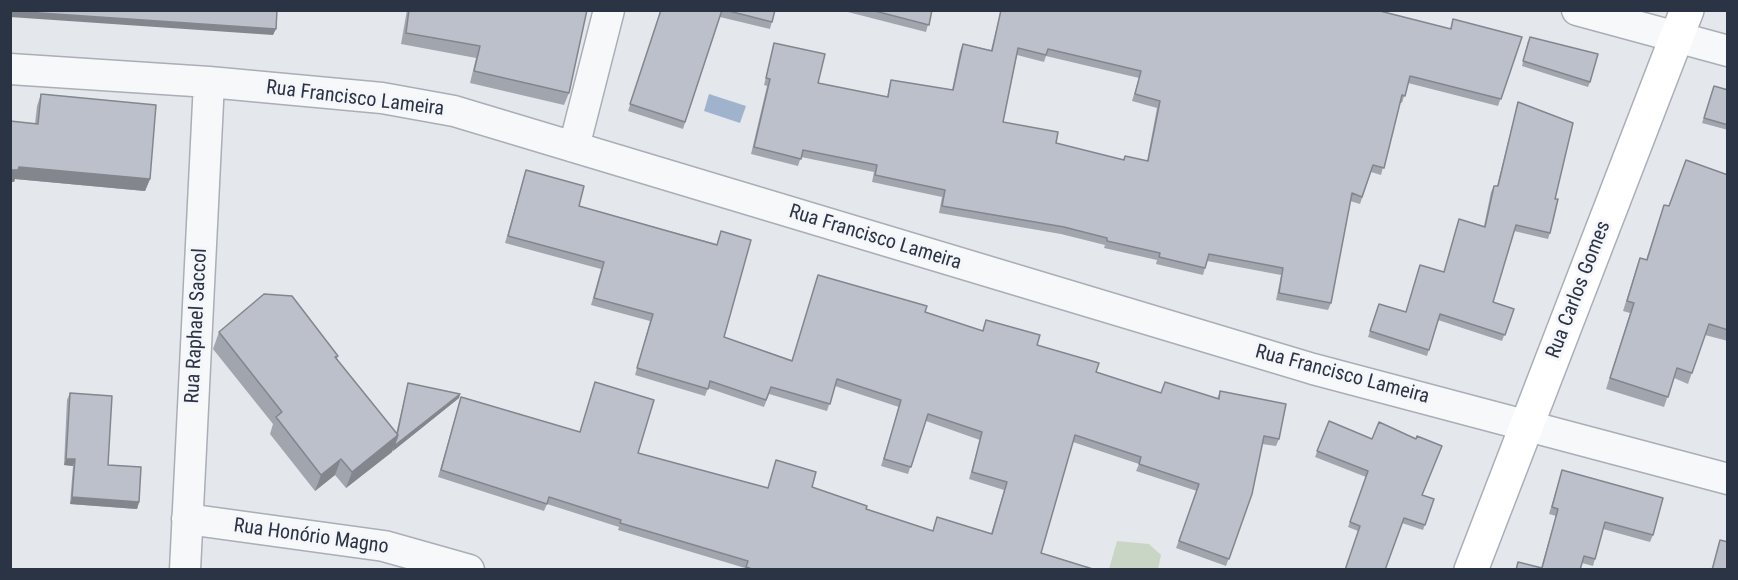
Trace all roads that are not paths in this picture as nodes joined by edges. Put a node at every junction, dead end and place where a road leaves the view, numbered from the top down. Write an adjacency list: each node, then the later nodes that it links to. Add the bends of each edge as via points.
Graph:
1 (609, 10): 7 (street)
2 (1577, 10): 3 (street)
3 (1682, 24): 4 (street); 8 (street, Rua Carlos Gomes)
4 (1728, 51)
5 (10, 69): 6 (street, Rua Francisco Lameira)
6 (209, 82): 7 (street, Rua Francisco Lameira, via 382,98 454,111); 10 (street, Rua Raphael Saccol)
7 (574, 147): 8 (street, Rua Francisco Lameira, via 1313,369)
8 (1527, 426): 9 (street, Rua Francisco Lameira); 13 (street, Rua Carlos Gomes)
9 (1728, 479)
10 (187, 519): 11 (street, Rua Raphael Saccol); 12 (street, Rua Honório Magno, via 384,546)
11 (185, 570)
12 (469, 570)
13 (1471, 570)

